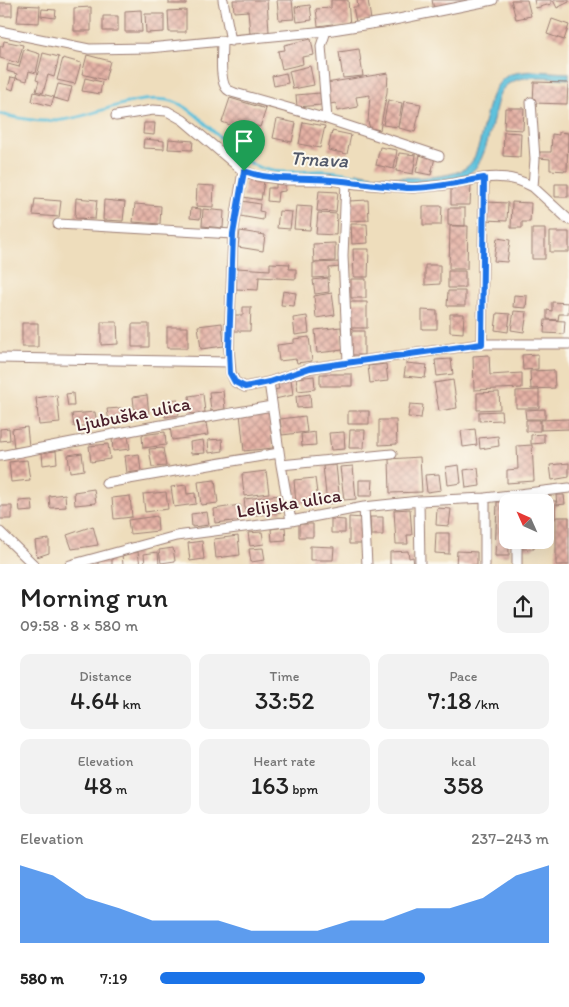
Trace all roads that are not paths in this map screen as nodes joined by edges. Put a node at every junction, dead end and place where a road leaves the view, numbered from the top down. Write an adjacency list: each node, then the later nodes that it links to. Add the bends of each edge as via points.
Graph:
1 (223, 0): 5 (street)
2 (493, 0): 3 (street)
3 (326, 30): 5 (street); 8 (street, via 321,46)
4 (0, 31): 5 (street, via 89,49)
5 (226, 41): 8 (street, via 222,73 226,89)
6 (531, 102): 13 (street, via 535,159)
7 (116, 116): 10 (street, via 167,111 183,120)
8 (327, 119): 9 (street)
9 (439, 156)
10 (244, 171): 12 (street, via 285,180); 16 (street)
11 (484, 178): 12 (street, via 413,188); 13 (street, via 503,177); 17 (street)
12 (346, 182): 21 (street, via 343,256)
13 (533, 187): 14 (street)
14 (569, 220)
15 (58, 224): 16 (street)
16 (233, 234): 20 (street)
17 (482, 344): 18 (street); 21 (street)
18 (569, 344)
19 (0, 358): 20 (street)
20 (230, 362): 22 (street, via 230,373 235,382 245,387)
21 (348, 362): 22 (street, via 310,368)
22 (269, 382): 23 (street)
23 (272, 406): 24 (street); 26 (street, Ljubuška ulica)
24 (279, 453): 27 (street); 28 (street)
25 (392, 454): 27 (street)
26 (0, 456)
27 (281, 466): 35 (street)
28 (106, 483)
29 (569, 488): 30 (street, Lelijska ulica)
30 (537, 494)
31 (485, 498): 32 (street, Lelijska ulica); 33 (street, Lelijska ulica); 42 (street)
32 (499, 498)
33 (420, 501): 34 (street, Lelijska ulica); 41 (street)
34 (364, 507): 35 (street, Lelijska ulica); 40 (street)
35 (291, 521): 39 (street, Lelijska ulica, via 176,536)
36 (0, 532): 38 (street)
37 (516, 549): 43 (street)
38 (34, 564)
39 (70, 564)
40 (367, 564)
41 (420, 564)
42 (485, 564)
43 (517, 564)

